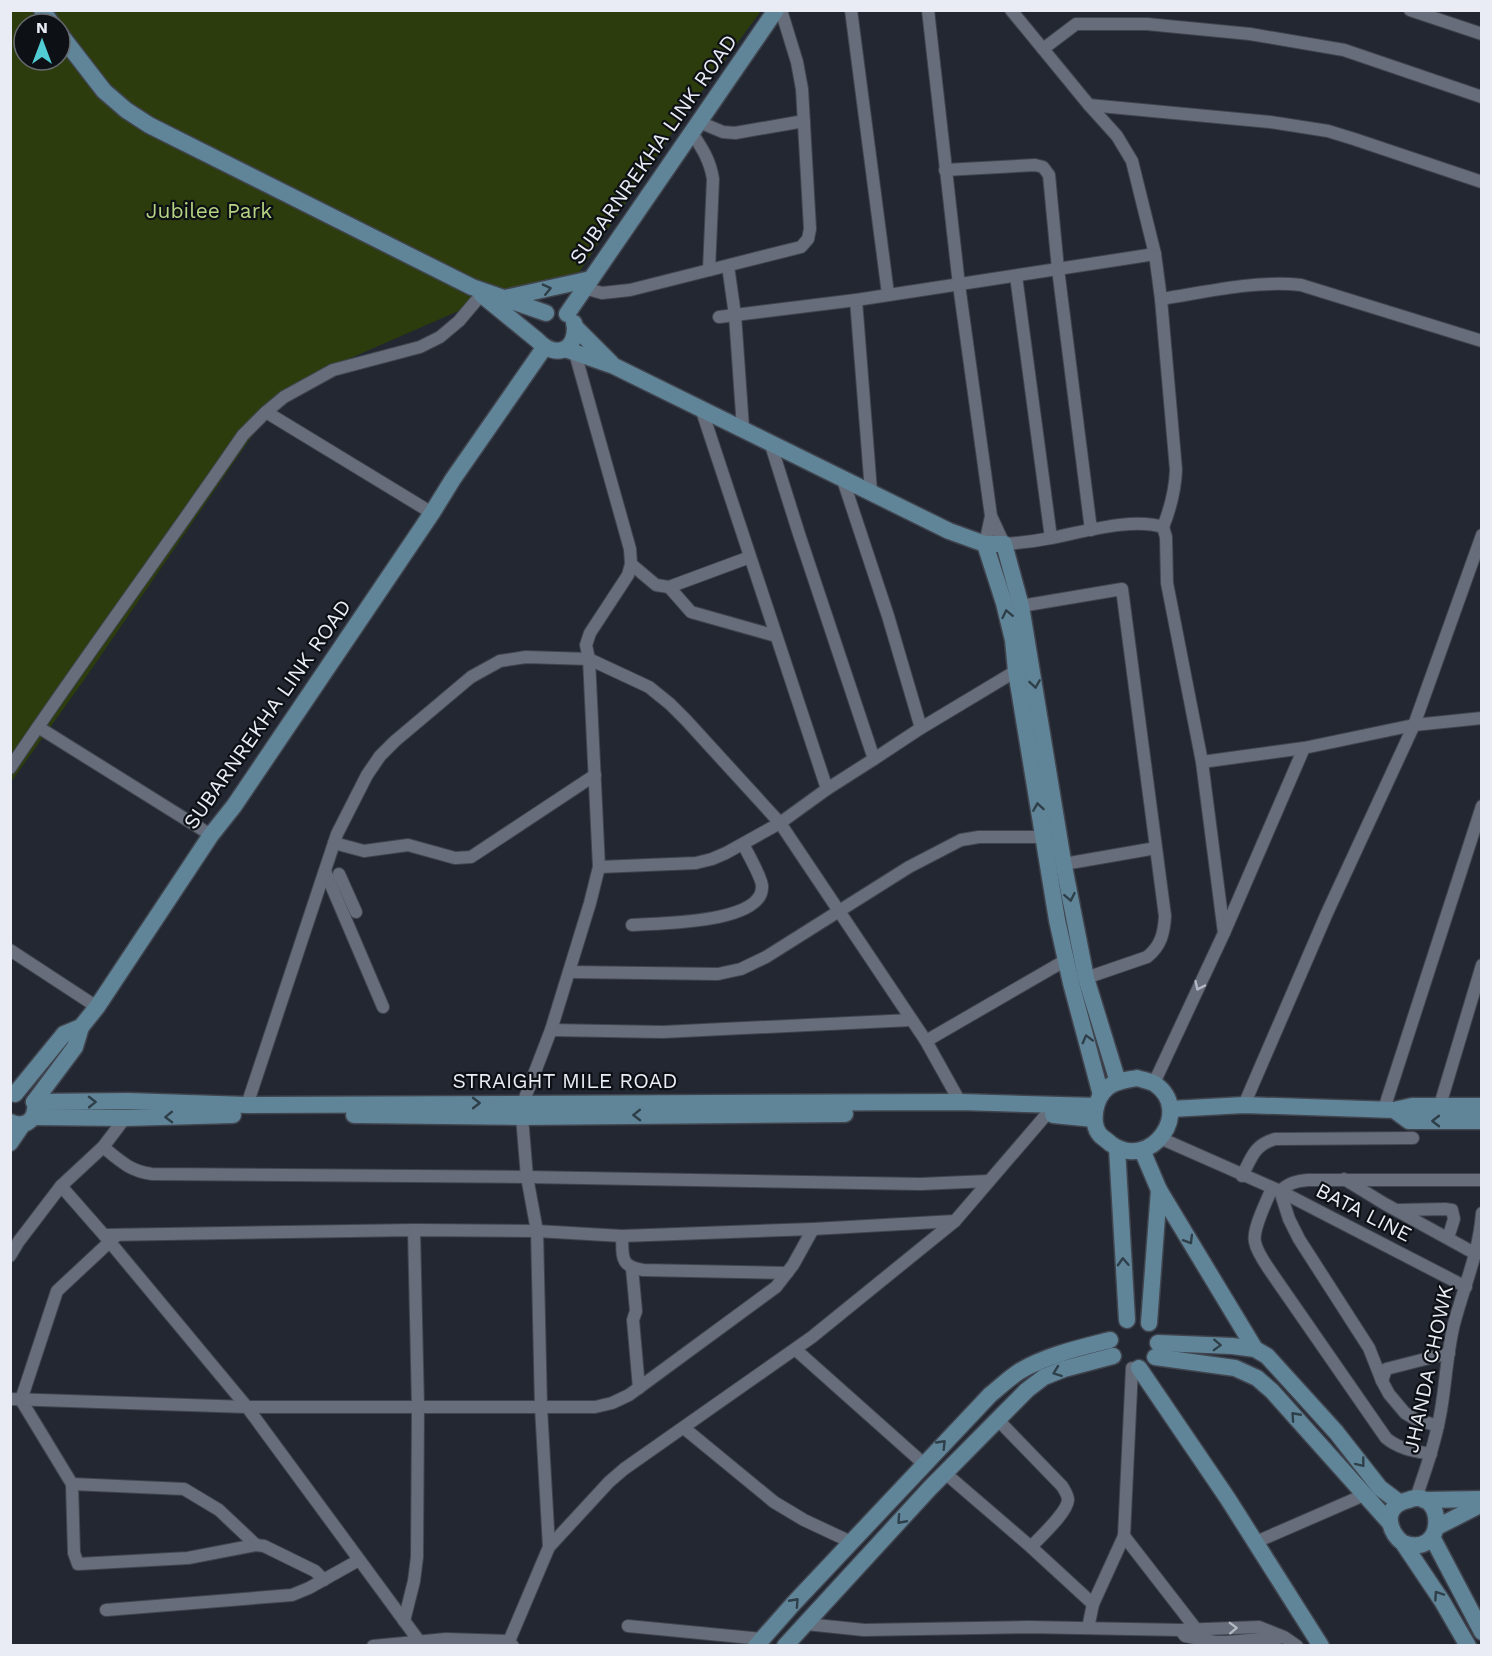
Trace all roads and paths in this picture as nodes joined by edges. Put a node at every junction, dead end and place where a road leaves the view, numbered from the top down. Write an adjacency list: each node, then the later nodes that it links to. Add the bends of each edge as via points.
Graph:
1 (776, 10): 13 (street, SUBARNREKHA LINK ROAD)
2 (781, 10): 12 (street, via 797,62)
3 (851, 10): 24 (street)
4 (928, 10): 14 (street)
5 (1011, 10): 9 (street)
6 (1410, 10): 7 (street)
7 (1482, 33)
8 (72, 49): 23 (street, via 105,91 149,125)
9 (1043, 49): 10 (street, via 1076,24 1147,24 1250,34 1344,50); 11 (street)
10 (1482, 97)
11 (1089, 105): 15 (street, via 1270,122 1328,132); 16 (street, via 1117,136 1132,161)
12 (804, 121): 13 (street, via 735,133); 17 (street, via 808,238 801,247)
13 (695, 127): 19 (street, via 712,167); 21 (street, SUBARNREKHA LINK ROAD)
14 (945, 170): 18 (street, via 1043,167 1049,175); 22 (street)
15 (1482, 182)
16 (1155, 254): 18 (street); 26 (street)
17 (728, 266): 19 (street); 29 (street)
18 (1058, 269): 20 (street); 45 (street)
19 (709, 270): 21 (street, via 616,292 602,293)
20 (1016, 276): 22 (street); 47 (street)
21 (587, 284): 25 (street, one-way to 21); 31 (street, SUBARNREKHA LINK ROAD)
22 (958, 285): 24 (street); 43 (street)
23 (476, 291): 25 (street); 33 (street); 37 (street, via 459,321 440,337 420,347 333,370)
24 (888, 294): 27 (street)
25 (504, 298): 28 (street)
26 (1161, 299): 32 (street, via 1254,285 1301,285); 44 (street, via 1176,470 1175,490)
27 (856, 300): 29 (street); 41 (street)
28 (546, 313): 31 (street, via 556,310); 33 (street, via 534,330)
29 (735, 315): 30 (street); 38 (street)
30 (719, 317)
31 (571, 320): 34 (street, via 576,336); 35 (street)
32 (1482, 341)
33 (541, 344): 34 (street, via 554,351); 42 (street, SUBARNREKHA LINK ROAD)
34 (570, 351): 35 (street); 51 (street)
35 (614, 366): 36 (street)
36 (701, 408): 38 (street); 50 (street)
37 (266, 412): 42 (street); 59 (street, via 243,435)
38 (743, 429): 39 (street)
39 (770, 442): 40 (street); 62 (street)
40 (842, 477): 41 (street); 60 (street)
41 (871, 491): 48 (street, via 949,531)
42 (432, 513): 69 (street, SUBARNREKHA LINK ROAD)
43 (991, 516): 48 (street); 49 (street)
44 (1163, 527): 45 (street, via 1141,524); 63 (street, via 1167,583)
45 (1091, 530): 47 (street)
46 (1482, 535): 58 (street)
47 (1051, 538): 49 (street)
48 (985, 544): 49 (street); 56 (street, one-way to 48, via 1004,603)
49 (1004, 544): 53 (street)
50 (750, 557): 52 (street); 54 (street)
51 (632, 564): 52 (street, via 656,585); 55 (street, via 590,633 586,645)
52 (669, 587): 54 (street, via 691,612)
53 (1021, 606): 73 (street, via 1122,589); 74 (street, one-way to 74)
54 (777, 636): 66 (street)
55 (589, 659): 65 (street); 68 (street, via 649,687 670,704); 71 (street, via 525,657 500,661 471,676 380,756)
56 (1016, 671): 60 (street); 70 (street, one-way to 56)
57 (1482, 718): 58 (street)
58 (1414, 725): 61 (street); 99 (street)
59 (38, 727): 64 (street); 69 (street)
60 (921, 728): 62 (street)
61 (1304, 748): 63 (street); 81 (street)
62 (874, 759): 66 (street)
63 (1202, 762): 81 (street)
64 (10, 768)
65 (595, 775): 71 (street, via 471,857 455,858 408,845 364,850); 75 (street)
66 (827, 789): 68 (street)
67 (1482, 806): 104 (street)
68 (780, 824): 72 (street); 78 (street)
69 (211, 835): 87 (street, SUBARNREKHA LINK ROAD)
70 (1043, 837): 78 (street, via 961,840); 83 (street)
71 (334, 843): 76 (street)
72 (743, 844): 75 (street, via 696,863); 80 (street, via 762,886 755,902 724,917)
73 (1156, 848): 74 (street); 86 (street, via 1165,916 1160,942 1147,957)
74 (1064, 864): 86 (street, one-way to 86)
75 (598, 867): 85 (street)
76 (325, 871): 88 (street); 97 (street)
77 (339, 874): 79 (street)
78 (838, 911): 85 (street, via 741,969 694,975); 89 (street)
79 (356, 912)
80 (632, 925)
81 (1224, 933): 94 (street, one-way to 94)
82 (10, 950): 87 (street)
83 (1066, 960): 92 (street); 101 (street, one-way to 83)
84 (1482, 965): 98 (street)
85 (569, 972): 91 (street)
86 (1086, 978): 93 (street)
87 (97, 1007): 90 (street, SUBARNREKHA LINK ROAD)
88 (383, 1007)
89 (911, 1020): 91 (street, via 663,1032); 92 (street)
90 (81, 1028): 95 (street, SUBARNREKHA LINK ROAD, via 64,1034); 106 (street, via 75,1047)
91 (551, 1030): 103 (street)
92 (926, 1041): 96 (street)
93 (1118, 1082): 94 (street, via 1137,1078); 101 (street, via 1107,1088)
94 (1154, 1083): 102 (street, via 1167,1096)
95 (13, 1095): 106 (street, STRAIGHT MILE ROAD, via 27,1095)
96 (960, 1102): 101 (street, STRAIGHT MILE ROAD); 103 (street, STRAIGHT MILE ROAD)
97 (247, 1105): 103 (street, STRAIGHT MILE ROAD, one-way to 103); 106 (street, STRAIGHT MILE ROAD, one-way to 97, via 128,1101)
98 (1440, 1105): 100 (street); 104 (street)
99 (1244, 1106): 102 (street); 104 (street)
100 (1482, 1106)
101 (1097, 1107): 105 (street, STRAIGHT MILE ROAD); 113 (street, via 1099,1134)
102 (1171, 1109): 109 (street, via 1168,1126)
103 (523, 1110): 105 (street, STRAIGHT MILE ROAD, one-way to 103); 107 (street, STRAIGHT MILE ROAD, one-way to 107); 116 (street)
104 (1389, 1110): 108 (street, one-way to 104, via 1409,1121)
105 (1047, 1115): 119 (street)
106 (25, 1117): 107 (street, STRAIGHT MILE ROAD); 111 (street)
107 (125, 1118): 112 (street)
108 (1482, 1121)
109 (1160, 1138): 114 (street); 115 (street, BATA LINE)
110 (1413, 1138): 115 (street, via 1275,1139 1257,1148)
111 (10, 1143)
112 (103, 1147): 116 (street, via 129,1167 152,1174); 120 (street)
113 (1117, 1148): 114 (street); 138 (street, one-way to 113)
114 (1142, 1150): 122 (street)
115 (1242, 1176): 121 (street, BATA LINE)
116 (527, 1177): 119 (street, via 920,1184); 129 (street)
117 (1344, 1179): 118 (street); 121 (street, via 1298,1180); 123 (street)
118 (1482, 1180)
119 (989, 1181): 125 (street)
120 (61, 1186): 131 (street); 134 (street)
121 (1276, 1189): 137 (street, BATA LINE); 146 (street, via 1299,1239 1369,1348); 155 (street, via 1256,1230 1257,1248 1386,1438 1408,1450)
122 (1159, 1190): 139 (street); 141 (street, one-way to 141)
123 (1398, 1210): 132 (street); 132 (street, via 1452,1210 1454,1219)
124 (1482, 1213): 128 (street, JHANDA CHOWK)
125 (955, 1221): 126 (street); 142 (street)
126 (813, 1229): 130 (street); 136 (street)
127 (414, 1230): 129 (street); 131 (street); 150 (street)
128 (1481, 1230): 133 (street, JHANDA CHOWK)
129 (537, 1231): 130 (street); 151 (street)
130 (622, 1236): 135 (street, via 623,1258)
131 (110, 1237): 148 (street, via 57,1292); 149 (street)
132 (1448, 1238): 133 (street)
133 (1476, 1254): 137 (street, JHANDA CHOWK)
134 (10, 1256)
135 (632, 1268): 136 (street); 147 (street)
136 (787, 1273): 147 (street, via 776,1287)
137 (1466, 1287): 144 (street, JHANDA CHOWK)
138 (1126, 1320): 139 (street); 140 (street, via 1116,1327)
139 (1149, 1323): 143 (street, via 1157,1335)
140 (1111, 1348): 145 (street, via 1124,1366); 152 (street, one-way to 152, via 1044,1377); 156 (street, one-way to 140, via 990,1395 1018,1372 1061,1353)
141 (1255, 1349): 143 (street, one-way to 141, via 1232,1346); 162 (street, one-way to 162, via 1267,1356 1336,1432 1380,1488)
142 (796, 1350): 154 (street); 156 (street)
143 (1156, 1350): 145 (street, via 1149,1364); 159 (street, one-way to 143, via 1257,1378 1235,1368)
144 (1449, 1353): 146 (street, via 1386,1369); 153 (street, JHANDA CHOWK)
145 (1135, 1368): 166 (street); 168 (street)
146 (1382, 1382): 153 (street, via 1405,1413)
147 (639, 1388): 151 (street, via 612,1403 595,1407)
148 (16, 1399): 149 (street); 158 (street)
149 (247, 1407): 150 (street); 173 (street)
150 (418, 1407): 151 (street); 177 (street, via 417,1557)
151 (541, 1407): 171 (street)
152 (998, 1420): 157 (street); 172 (street, via 1067,1494 1063,1512)
153 (1438, 1426): 155 (street, JHANDA CHOWK)
154 (684, 1428): 167 (street, via 774,1502); 171 (street, via 609,1482)
155 (1431, 1454): 160 (street, JHANDA CHOWK)
156 (924, 1464): 167 (street)
157 (945, 1473): 172 (street); 178 (street, one-way to 178)
158 (72, 1484): 170 (street, via 184,1489 219,1510); 170 (street, via 74,1552 78,1564 188,1558)
159 (1364, 1495): 164 (street); 168 (street)
160 (1420, 1499): 161 (street); 162 (street); 165 (street, via 1436,1512)
161 (1482, 1499)
162 (1400, 1503): 164 (street, via 1391,1514)
163 (1482, 1504): 165 (street)
164 (1390, 1523): 169 (street, via 1396,1538)
165 (1435, 1532): 169 (street, via 1425,1543); 183 (street)
166 (1124, 1536): 175 (street); 181 (street)
167 (850, 1542): 186 (street, one-way to 167)
168 (1256, 1542): 192 (street)
169 (1403, 1543): 193 (street, one-way to 169)
170 (256, 1545): 174 (street, via 315,1571)
171 (549, 1547): 187 (street)
172 (1031, 1547): 175 (street)
173 (359, 1560): 174 (street); 177 (street)
174 (324, 1580): 176 (street, via 292,1595)
175 (1093, 1604): 180 (street)
176 (106, 1610)
177 (404, 1621): 185 (street)
178 (806, 1624): 180 (street, via 864,1630); 190 (street)
179 (628, 1626): 186 (street)
180 (1088, 1628): 182 (street)
181 (1196, 1629): 182 (street); 184 (street, one-way to 184, via 1259,1627)
182 (1180, 1630): 184 (street, via 1185,1636 1215,1642)
183 (1482, 1632)
184 (1284, 1637): 191 (street)
185 (419, 1641): 187 (street); 188 (street)
186 (759, 1642)
187 (509, 1644)
188 (387, 1645): 189 (street)
189 (373, 1646)
190 (785, 1646)
191 (1297, 1646)
192 (1321, 1646)
193 (1468, 1646)

